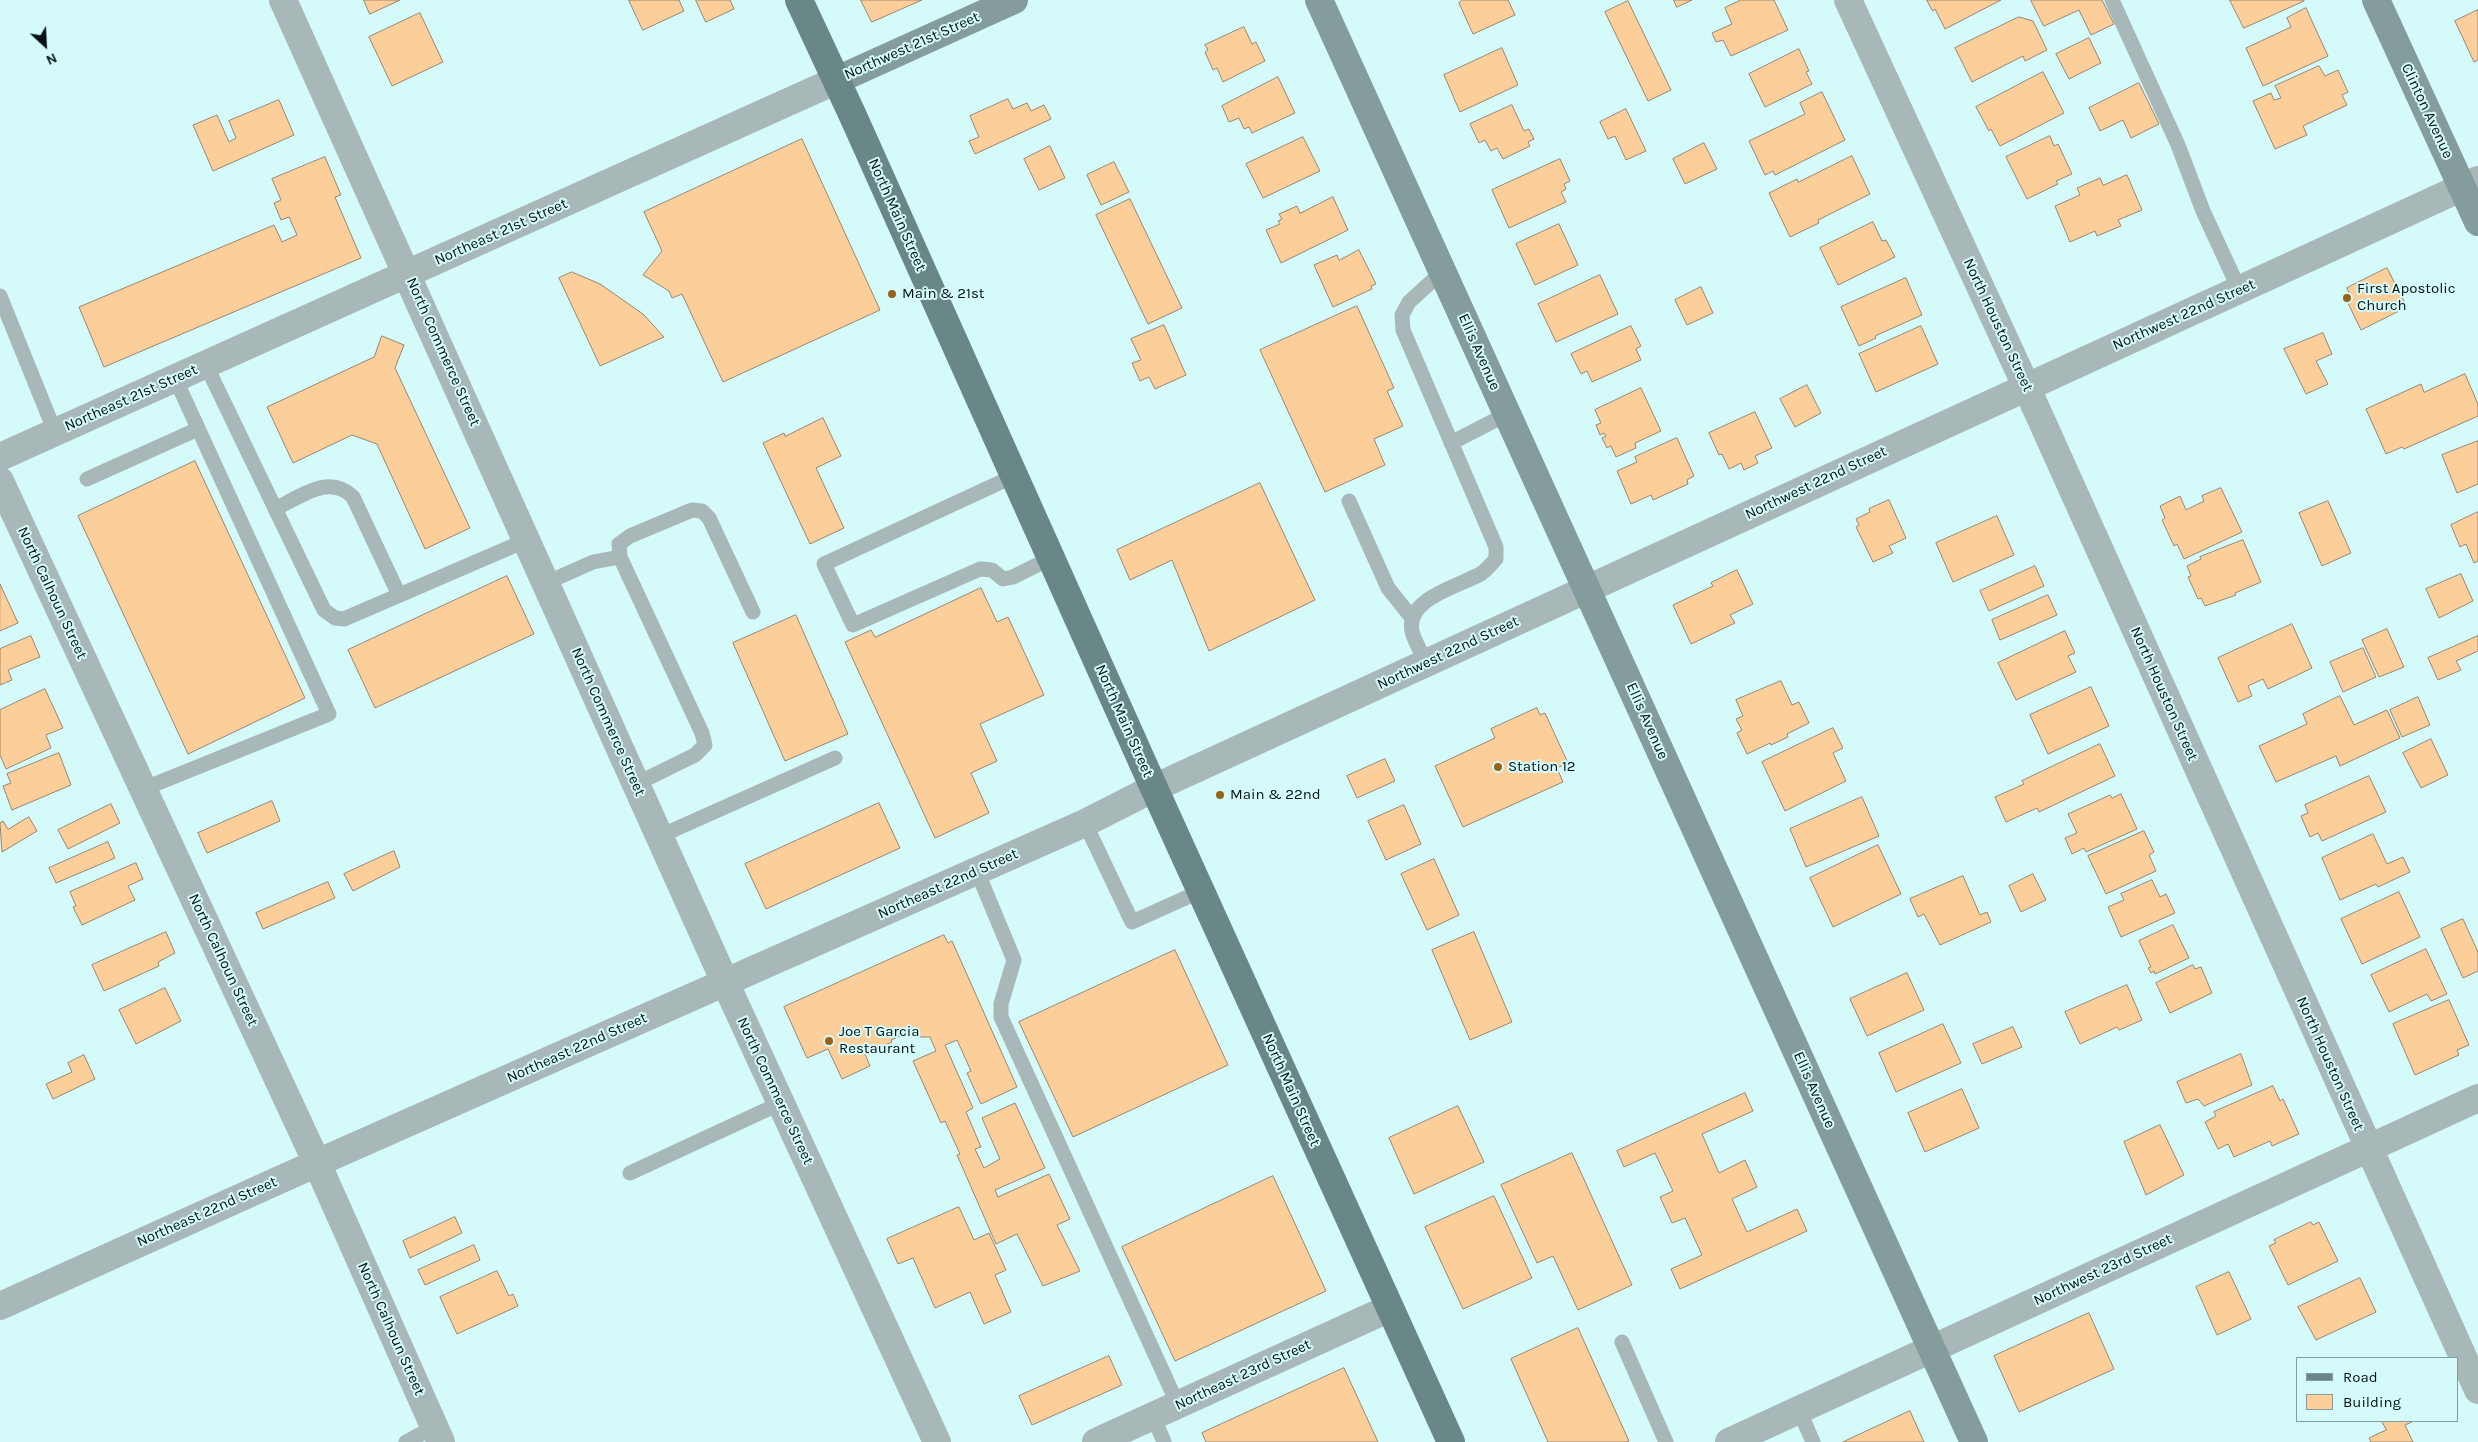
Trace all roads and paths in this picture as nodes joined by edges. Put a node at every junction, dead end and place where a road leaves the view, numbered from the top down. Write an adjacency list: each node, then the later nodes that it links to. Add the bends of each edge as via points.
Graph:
1 (283, 0): 12 (street, North Commerce Street)
2 (799, 0): 8 (main road, North Main Street)
3 (1014, 0): 8 (street, Northwest 21st Street)
4 (1319, 0): 11 (street, Ellis Avenue)
5 (1848, 0): 17 (street, North Houston Street)
6 (2112, 0): 13 (lane)
7 (2376, 0): 9 (street, Clinton Avenue)
8 (837, 80): 12 (street, Northeast 21st Street); 23 (main road, North Main Street)
9 (2470, 184): 10 (street, Clinton Avenue); 13 (street, Northwest 22nd Street)
10 (2478, 222)
11 (1442, 272): 18 (street, Ellis Avenue); 21 (lane, via 1409,302 1402,315 1402,330)
12 (408, 274): 15 (street, Northeast 21st Street); 28 (street, North Commerce Street)
13 (2239, 290): 17 (street, Northwest 22nd Street)
14 (0, 296): 20 (lane)
15 (206, 365): 16 (street, Northeast 21st Street); 27 (lane)
16 (175, 378): 19 (lane); 20 (street, Northeast 21st Street)
17 (2026, 386): 32 (street, Northwest 22nd Street); 48 (street, North Houston Street)
18 (1507, 414): 21 (lane); 32 (street, Ellis Avenue)
19 (198, 428): 24 (lane); 40 (lane, via 329,714)
20 (54, 432): 22 (street, Northeast 21st Street)
21 (1451, 443): 35 (lane, via 1496,547 1496,559 1484,572 1430,598 1416,608)
22 (0, 457)
23 (1014, 476): 30 (main road, North Main Street); 30 (lane, via 824,564 853,625 980,568 992,570 1003,579 1014,577)
24 (87, 479)
25 (0, 481): 40 (street, North Calhoun Street)
26 (1349, 501): 35 (lane, via 1388,588)
27 (276, 509): 33 (lane, via 318,488 332,485 345,489 353,497); 33 (lane, via 324,610 335,618 344,619)
28 (527, 540): 31 (street, North Commerce Street); 33 (lane)
29 (620, 557): 31 (lane, via 593,562); 34 (lane, via 619,544 630,536 692,510 702,511 709,518); 38 (lane, via 705,745 695,755)
30 (1051, 558): 39 (main road, North Main Street)
31 (546, 583): 38 (street, North Commerce Street)
32 (1586, 589): 36 (street, Northwest 22nd Street); 54 (street, Ellis Avenue)
33 (399, 595)
34 (753, 612)
35 (1412, 618): 36 (lane, via 1411,630)
36 (1426, 663): 39 (street, Northwest 22nd Street)
37 (835, 758): 42 (lane)
38 (636, 784): 42 (street, North Commerce Street)
39 (1154, 788): 41 (street, Northeast 22nd Street); 44 (main road, North Main Street)
40 (143, 789): 49 (street, North Calhoun Street)
41 (1085, 823): 43 (street, Northeast 22nd Street); 44 (lane, via 1132,922)
42 (660, 836): 45 (street, North Commerce Street)
43 (977, 871): 45 (street, Northeast 22nd Street); 56 (lane, via 1014,960 1000,1017)
44 (1201, 892): 52 (main road, North Main Street)
45 (725, 982): 47 (street, North Commerce Street); 49 (street, Northeast 22nd Street)
46 (2478, 1098): 48 (street, Northwest 23rd Street)
47 (781, 1103): 50 (lane); 62 (street, North Commerce Street)
48 (2368, 1148): 54 (street, Northwest 23rd Street); 55 (street, North Houston Street)
49 (317, 1162): 51 (street, Northeast 22nd Street); 59 (street, North Calhoun Street)
50 (630, 1173)
51 (0, 1306)
52 (1390, 1308): 56 (street, Northeast 23rd Street); 65 (main road, North Main Street)
53 (1622, 1342): 66 (lane)
54 (1932, 1348): 57 (street, Northwest 23rd Street); 68 (street, Ellis Avenue)
55 (2478, 1390)
56 (1178, 1405): 58 (street, Northeast 23rd Street)
57 (1799, 1410): 60 (street, Northwest 23rd Street); 67 (lane)
58 (1153, 1416): 63 (street, Northeast 23rd Street); 64 (lane)
59 (438, 1435): 61 (lane)
60 (1738, 1440)
61 (406, 1442)
62 (938, 1442)
63 (1096, 1442)
64 (1164, 1442)
65 (1451, 1442)
66 (1666, 1442)
67 (1814, 1442)
68 (1974, 1442)

